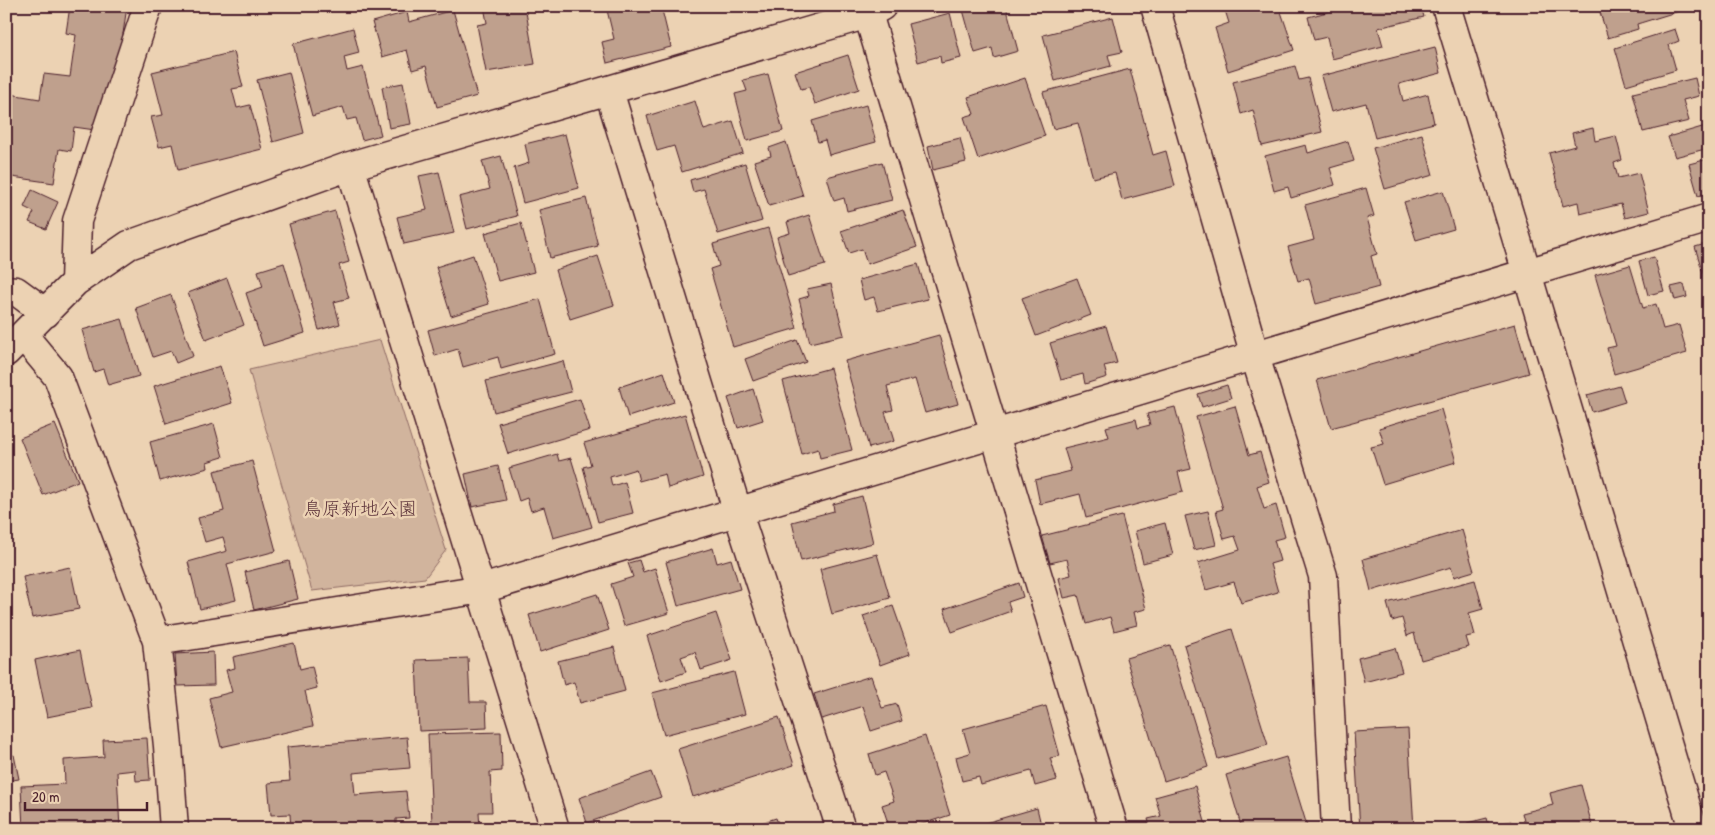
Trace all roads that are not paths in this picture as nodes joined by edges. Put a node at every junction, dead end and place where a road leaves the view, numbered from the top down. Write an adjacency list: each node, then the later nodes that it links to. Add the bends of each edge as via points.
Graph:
1 (148, 6): 9 (street, via 77,221)
2 (1156, 6): 13 (street)
3 (1446, 6): 8 (street)
4 (875, 10): 5 (street); 14 (street)
5 (609, 90): 6 (street); 15 (street)
6 (350, 166): 9 (street, via 129,245); 16 (street)
7 (1709, 218): 8 (street)
8 (1527, 273): 13 (street); 23 (street)
9 (75, 282): 11 (street)
10 (6, 290): 11 (street, via 16,291)
11 (46, 313): 12 (street)
12 (15, 344): 17 (street, via 58,377)
13 (1255, 356): 14 (street); 22 (street, via 1323,576)
14 (994, 435): 15 (street); 21 (street)
15 (737, 510): 16 (street); 20 (street)
16 (482, 589): 17 (street); 19 (street)
17 (157, 641): 18 (street)
18 (174, 829)
19 (555, 829)
20 (841, 829)
21 (1114, 829)
22 (1336, 829)
23 (1693, 829)

